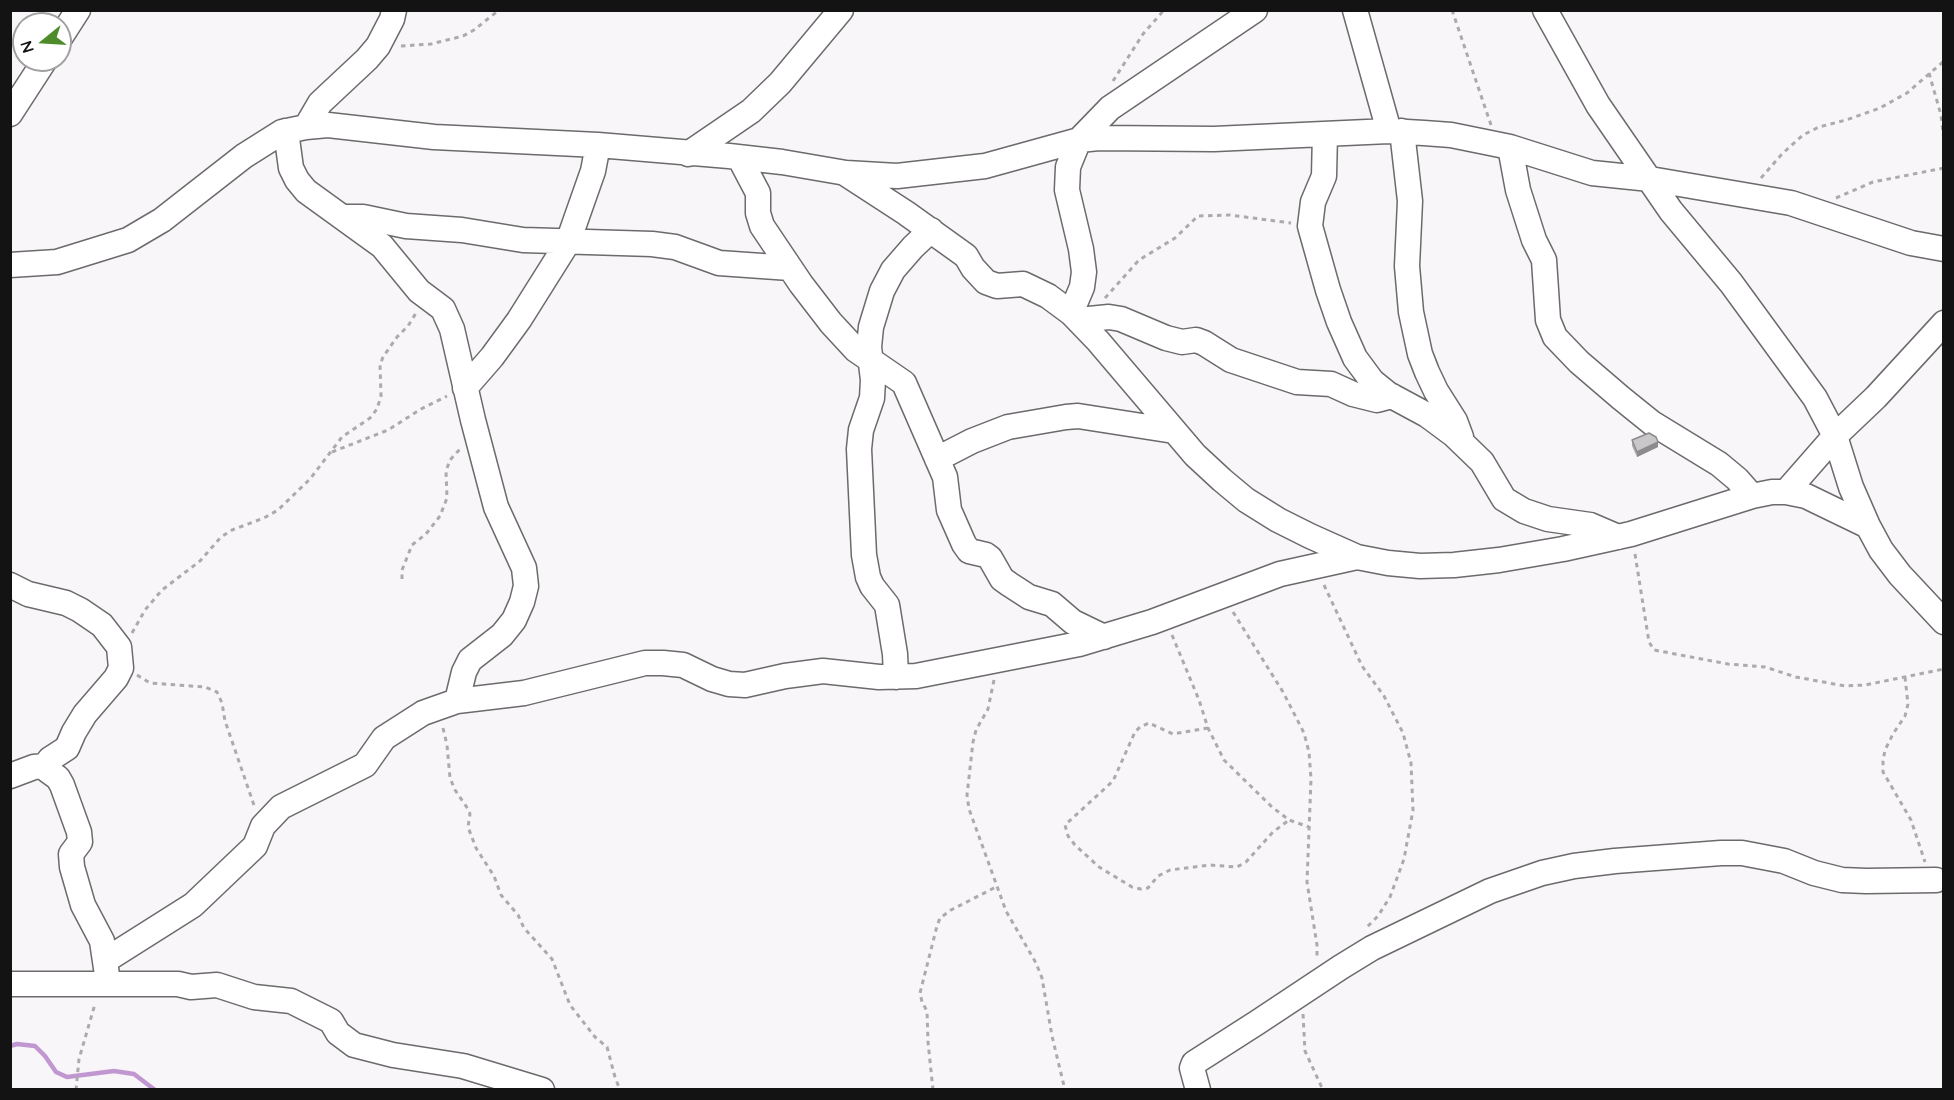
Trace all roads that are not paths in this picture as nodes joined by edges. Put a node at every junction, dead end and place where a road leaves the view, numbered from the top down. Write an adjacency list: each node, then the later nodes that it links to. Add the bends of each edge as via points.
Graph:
1 (394, 10): 8 (street, via 378,46)
2 (841, 10): 14 (street, via 750,111)
3 (1255, 10): 11 (street, via 1110,108)
4 (1355, 10): 9 (street)
5 (1545, 10): 17 (street, via 1598,105)
6 (37, 72): 7 (street)
7 (10, 114)
8 (296, 129): 12 (street, via 328,125 434,137); 18 (street, via 291,168 297,180 306,191); 22 (street, via 244,156 162,220 128,240 57,262)
9 (1396, 131): 10 (street); 13 (street, via 1451,135); 31 (street, via 1410,201 1407,266 1411,312 1427,372 1455,421)
10 (1325, 134): 11 (street); 28 (street, via 1324,176 1313,202 1310,226 1328,290 1356,358 1372,381)
11 (1079, 140): 16 (street, via 985,166 897,176); 24 (street, via 1068,167 1067,190 1084,272)
12 (598, 145): 14 (street); 20 (street)
13 (1503, 145): 17 (street, via 1592,173); 34 (street, via 1544,260 1548,320 1555,337 1621,398 1652,423 1719,464)
14 (688, 154): 15 (street)
15 (740, 158): 16 (street); 23 (street, via 758,193 762,226)
16 (846, 173): 19 (street)
17 (1650, 179): 21 (street, via 1751,195 1813,210 1911,243); 30 (street, via 1797,372)
18 (345, 217): 20 (street, via 523,240); 27 (street, via 382,246 419,291 448,316)
19 (931, 230): 24 (street, via 966,256 986,282 997,286 1023,284); 26 (street, via 893,270 882,291 871,327)
20 (568, 242): 23 (street, via 664,245 720,263); 27 (street, via 519,320)
21 (1944, 249)
22 (10, 265)
23 (790, 268): 26 (street, via 831,323)
24 (1080, 317): 28 (street, via 1121,319 1166,338 1196,340 1231,360 1297,382 1331,384 1377,400); 29 (street)
25 (1944, 323): 30 (street)
26 (872, 363): 32 (street, via 904,382); 41 (street, via 872,398 859,449 864,555 868,578 887,605)
27 (465, 388): 42 (street, via 496,507 524,568 526,586 514,620 502,635 470,660)
28 (1392, 396): 31 (street, via 1427,415)
29 (1174, 431): 32 (street, via 1066,417 1008,427); 37 (street, via 1246,500)
30 (1835, 436): 33 (street); 35 (street)
31 (1462, 443): 36 (street, via 1482,462 1503,500 1548,519)
32 (937, 459): 40 (street, via 947,486 949,510 969,551 990,558 1002,579 1029,597 1052,604 1073,622)
33 (1786, 492): 34 (street); 35 (street, via 1806,496)
34 (1752, 496): 36 (street)
35 (1868, 526): 39 (street, via 1899,575)
36 (1625, 535): 37 (street, via 1454,565 1420,566)
37 (1357, 557): 40 (street, via 1280,574)
38 (10, 585): 43 (street, via 92,616 119,647 121,662 116,678 79,723 67,748)
39 (1944, 622)
40 (1104, 637): 41 (street, via 996,662)
41 (896, 677): 42 (street, via 824,671 745,685 712,679 683,665 645,663 524,693)
42 (447, 704): 46 (street, via 423,713 384,738 365,765 281,807 263,826 255,846 193,905)
43 (45, 765): 44 (street); 46 (street, via 62,784 79,832 80,842 71,854 72,867 83,905 102,940)
44 (10, 776)
45 (1936, 880): 49 (street, via 1842,880 1784,861 1742,853 1698,853 1542,873 1490,891 1372,948 1194,1062)
46 (104, 975): 47 (street); 48 (street, via 191,987 217,985 254,997 291,1001 331,1021 338,1033 354,1045 463,1066)
47 (10, 984)
48 (542, 1089)
49 (1198, 1089)

